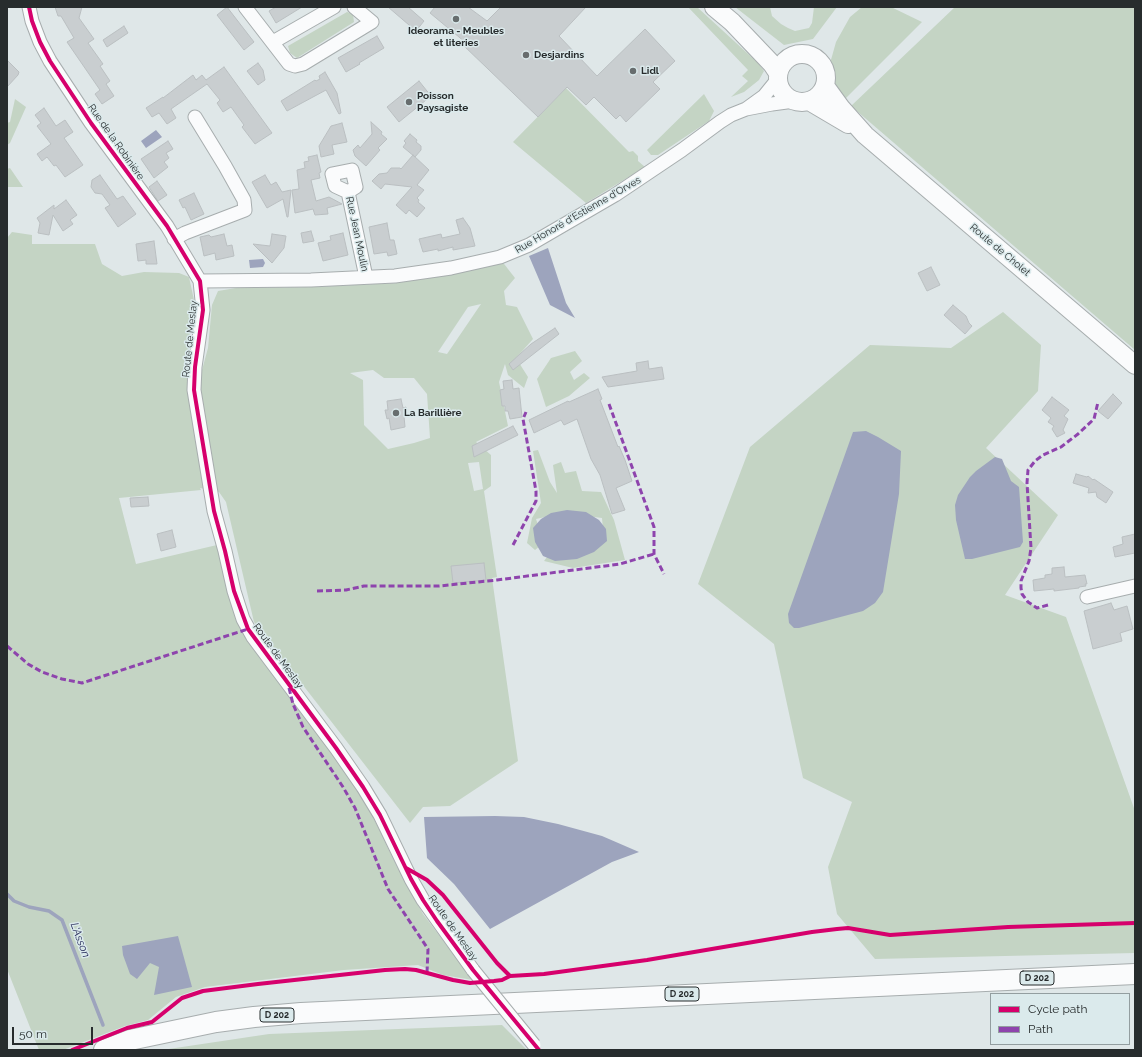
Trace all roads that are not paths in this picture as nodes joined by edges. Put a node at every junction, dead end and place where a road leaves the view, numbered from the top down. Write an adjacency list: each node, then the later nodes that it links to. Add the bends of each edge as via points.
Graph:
1 (28, 7): 16 (street, Rue de la Robinière, via 40,42 50,61)
2 (245, 7): 7 (street)
3 (334, 7): 7 (street)
4 (354, 7): 7 (street, via 372,22 303,64 289,64)
5 (714, 7): 6 (main road)
6 (732, 22): 8 (main road, via 771,46); 9 (main road, via 772,64)
7 (273, 42)
8 (792, 55): 9 (main road, via 783,62); 10 (main road, via 808,54 820,62 826,74)
9 (778, 76): 11 (main road, via 779,87 783,93 788,98); 12 (street, Rue Honoré d'Estienne d'Orves, via 764,96)
10 (825, 86): 11 (main road, via 819,96); 14 (main road, Route de Cholet)
11 (802, 101): 12 (street, Rue Honoré d'Estienne d'Orves); 14 (main road, Route de Cholet)
12 (746, 109): 17 (street, Rue Honoré d'Estienne d'Orves, via 720,122 616,195 511,254 451,268 395,276)
13 (194, 117): 16 (street, via 244,200 245,210)
14 (865, 135): 19 (main road, Route de Cholet)
15 (348, 192): 17 (street, Rue Jean Moulin)
16 (174, 239): 18 (street, Rue de la Robinière)
17 (366, 277): 18 (street, Rue Honoré d'Estienne d'Orves)
18 (200, 281): 23 (street, Route de Meslay, bridge, via 203,310 194,390 214,511 243,619 253,637 336,748 380,815 423,900)
19 (1135, 365)
20 (1135, 586): 21 (street)
21 (1087, 597)
22 (1135, 974): 24 (main road, D 202, via 301,1012 216,1022 130,1040)
23 (536, 1048)
24 (104, 1050)

